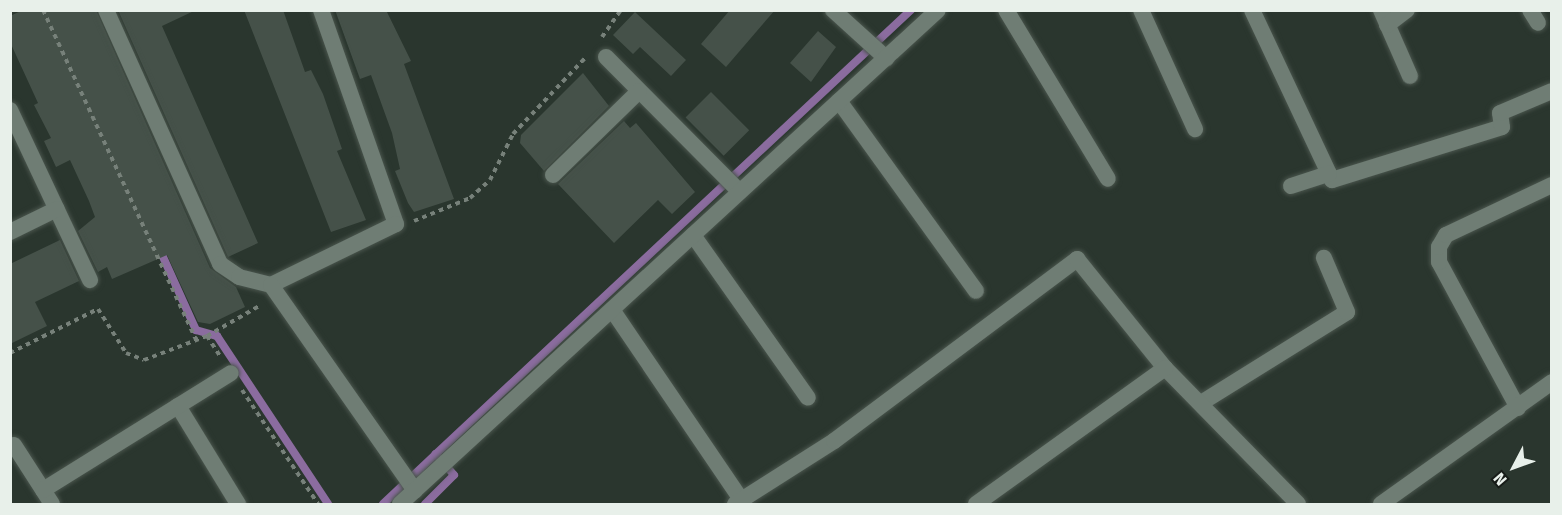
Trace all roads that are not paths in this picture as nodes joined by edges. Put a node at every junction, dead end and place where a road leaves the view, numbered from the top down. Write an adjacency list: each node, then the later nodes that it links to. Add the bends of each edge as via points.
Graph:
1 (105, 10): 29 (street, via 220,264 239,277)
2 (321, 10): 29 (street, via 396,224)
3 (833, 10): 11 (street)
4 (938, 10): 11 (street)
5 (1006, 10): 20 (street)
6 (1141, 10): 17 (street)
7 (1252, 10): 18 (street)
8 (1407, 10): 9 (street)
9 (1384, 18): 12 (street)
10 (599, 53): 13 (street)
11 (886, 58): 15 (street)
12 (1410, 76)
13 (639, 91): 19 (street); 23 (street)
14 (1551, 91): 18 (street, via 1500,113 1502,127 1332,180)
15 (839, 101): 23 (street); 30 (street)
16 (10, 110): 24 (street)
17 (1195, 129)
18 (1329, 174): 22 (street)
19 (553, 175)
20 (1108, 179)
21 (1551, 185): 38 (street, via 1446,235 1439,247 1439,262)
22 (1291, 186)
23 (739, 191): 26 (street)
24 (57, 209): 25 (street); 28 (street)
25 (10, 232)
26 (693, 235): 31 (street); 35 (street)
27 (1324, 258): 36 (street, via 1347,312)
28 (90, 280)
29 (274, 290): 40 (street)
30 (976, 291)
31 (613, 311): 40 (street); 42 (street)
32 (1165, 368): 36 (street); 42 (street, via 1077,259 834,441); 45 (street)
33 (231, 373): 37 (street)
34 (1551, 382): 38 (street)
35 (808, 398)
36 (1201, 403): 46 (street)
37 (178, 406): 41 (street); 43 (street)
38 (1518, 408): 47 (street)
39 (14, 445): 41 (street)
40 (415, 491): 44 (street)
41 (47, 497)
42 (740, 503)
43 (238, 504)
44 (400, 504)
45 (976, 504)
46 (1298, 504)
47 (1381, 504)

